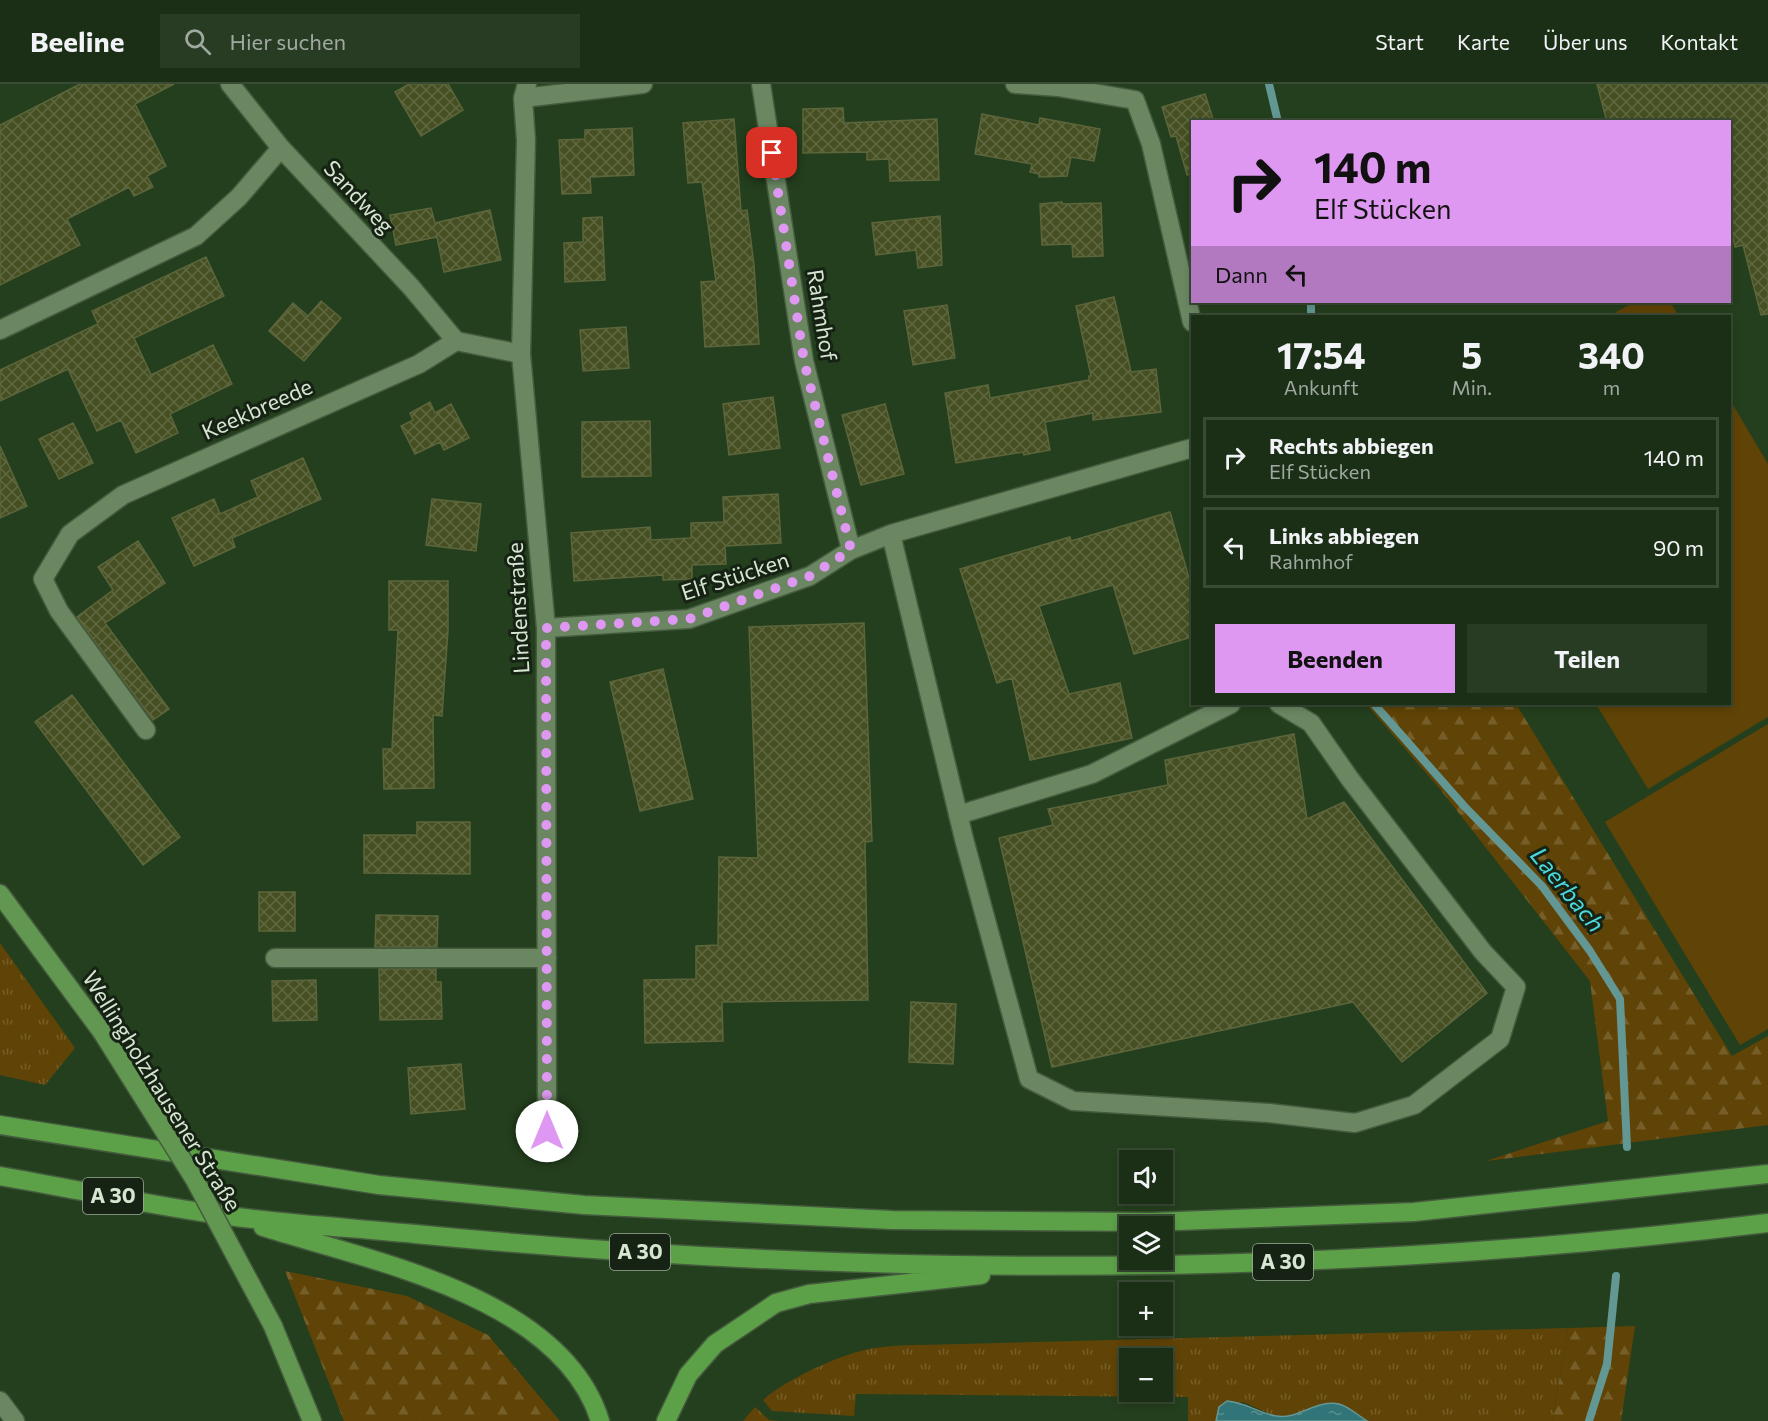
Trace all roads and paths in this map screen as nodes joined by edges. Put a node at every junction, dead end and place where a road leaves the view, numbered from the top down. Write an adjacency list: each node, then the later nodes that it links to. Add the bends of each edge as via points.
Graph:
1 (230, 84): 6 (street, Sandweg)
2 (644, 84): 5 (street)
3 (761, 84): 13 (street, Rahmhof, via 804,361)
4 (1016, 84): 7 (street, via 1135,100 1151,144)
5 (525, 91): 10 (street, Lindenstraße)
6 (281, 148): 8 (street, via 239,197 196,236); 9 (street, Sandweg)
7 (1191, 318)
8 (0, 330)
9 (456, 341): 10 (street); 17 (street, Keekbreede, via 419,364 123,495 70,534 43,579 59,611)
10 (521, 354): 14 (street, Lindenstraße)
11 (1191, 448): 12 (street, Elf Stücken)
12 (891, 534): 13 (street, Elf Stücken); 18 (street)
13 (851, 550): 14 (street, Elf Stücken, via 810,576 689,619)
14 (546, 628): 21 (street, Lindenstraße)
15 (1230, 705): 18 (street, via 1092,774)
16 (1282, 705): 18 (street, via 1311,723 1483,952 1516,987 1500,1039 1414,1105 1355,1123 1269,1113 1073,1101 1029,1079)
17 (146, 730)
18 (958, 815)
19 (0, 894): 31 (main road, Wellingholzhausener Straße, bridge, via 102,1032 195,1180 273,1326)
20 (275, 958): 21 (street)
21 (547, 958): 23 (street, Lindenstraße)
22 (0, 1125): 24 (highway, A 30, via 379,1185 584,1205 892,1220 1152,1222 1414,1212)
23 (547, 1131)
24 (1768, 1174)
25 (0, 1176): 26 (highway, A 30)
26 (226, 1216): 28 (highway, A 30, via 521,1244 768,1260); 32 (highway, via 438,1281 520,1321 567,1360)
27 (1768, 1223): 28 (highway, A 30, via 1499,1250 1269,1263)
28 (1055, 1268): 33 (highway, via 809,1294 776,1303 715,1344 688,1375)
29 (0, 1401): 30 (street)
30 (15, 1421)
31 (312, 1421)
32 (600, 1421)
33 (666, 1421)

